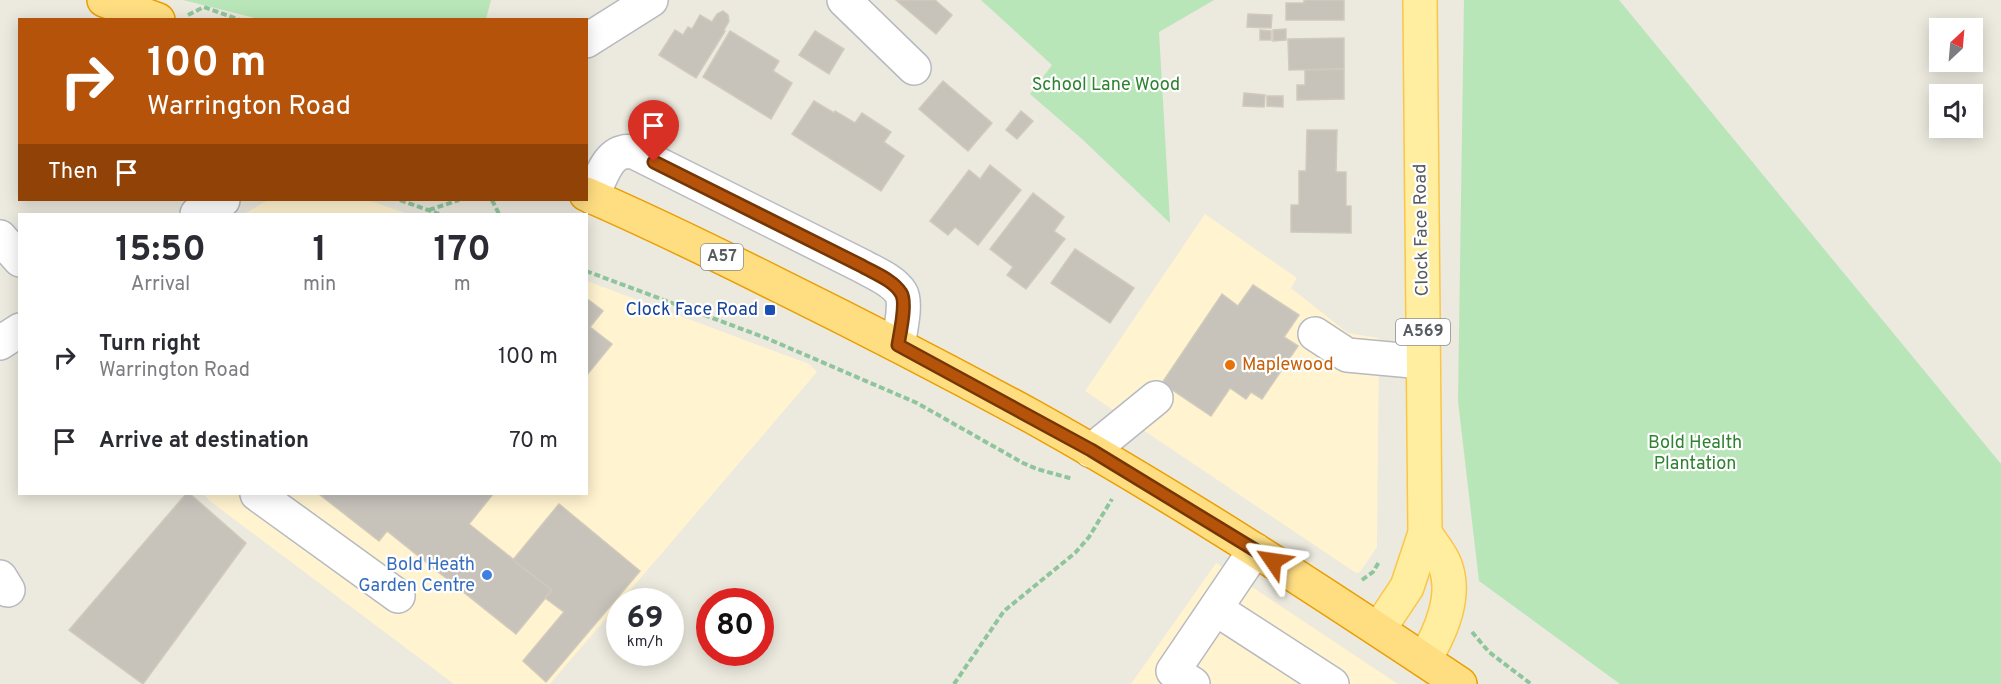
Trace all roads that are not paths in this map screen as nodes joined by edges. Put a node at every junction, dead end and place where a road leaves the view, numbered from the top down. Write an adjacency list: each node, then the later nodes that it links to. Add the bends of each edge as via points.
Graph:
1 (104, 0): 5 (highway)
2 (651, 0): 6 (street)
3 (844, 0): 7 (street)
4 (1420, 0): 17 (main road, Clock Face Road / A569)
5 (153, 18)
6 (588, 40)
7 (914, 68)
8 (589, 195): 16 (highway, A57); 16 (street, via 615,156 634,152 887,280 902,293)
9 (221, 201): 10 (street)
10 (199, 213)
11 (0, 237): 12 (street)
12 (18, 258)
13 (18, 331): 15 (street)
14 (1315, 334): 17 (street, via 1347,355)
15 (0, 343)
16 (898, 345): 19 (highway, A57)
17 (1423, 362): 21 (main road, Clock Face Road / A569)
18 (1156, 398): 19 (street)
19 (1091, 450): 22 (highway, A57)
20 (258, 495): 23 (street)
21 (1425, 533): 25 (main road, Clock Face Road / A569, via 1407,587); 26 (main road, via 1445,565 1448,585 1446,614)
22 (1255, 550): 24 (street); 25 (highway, A57)
23 (398, 596)
24 (1216, 609): 27 (street); 28 (street)
25 (1379, 629): 26 (highway, A57)
26 (1424, 660): 29 (highway, A57)
27 (1177, 680)
28 (1332, 684)
29 (1460, 684)

